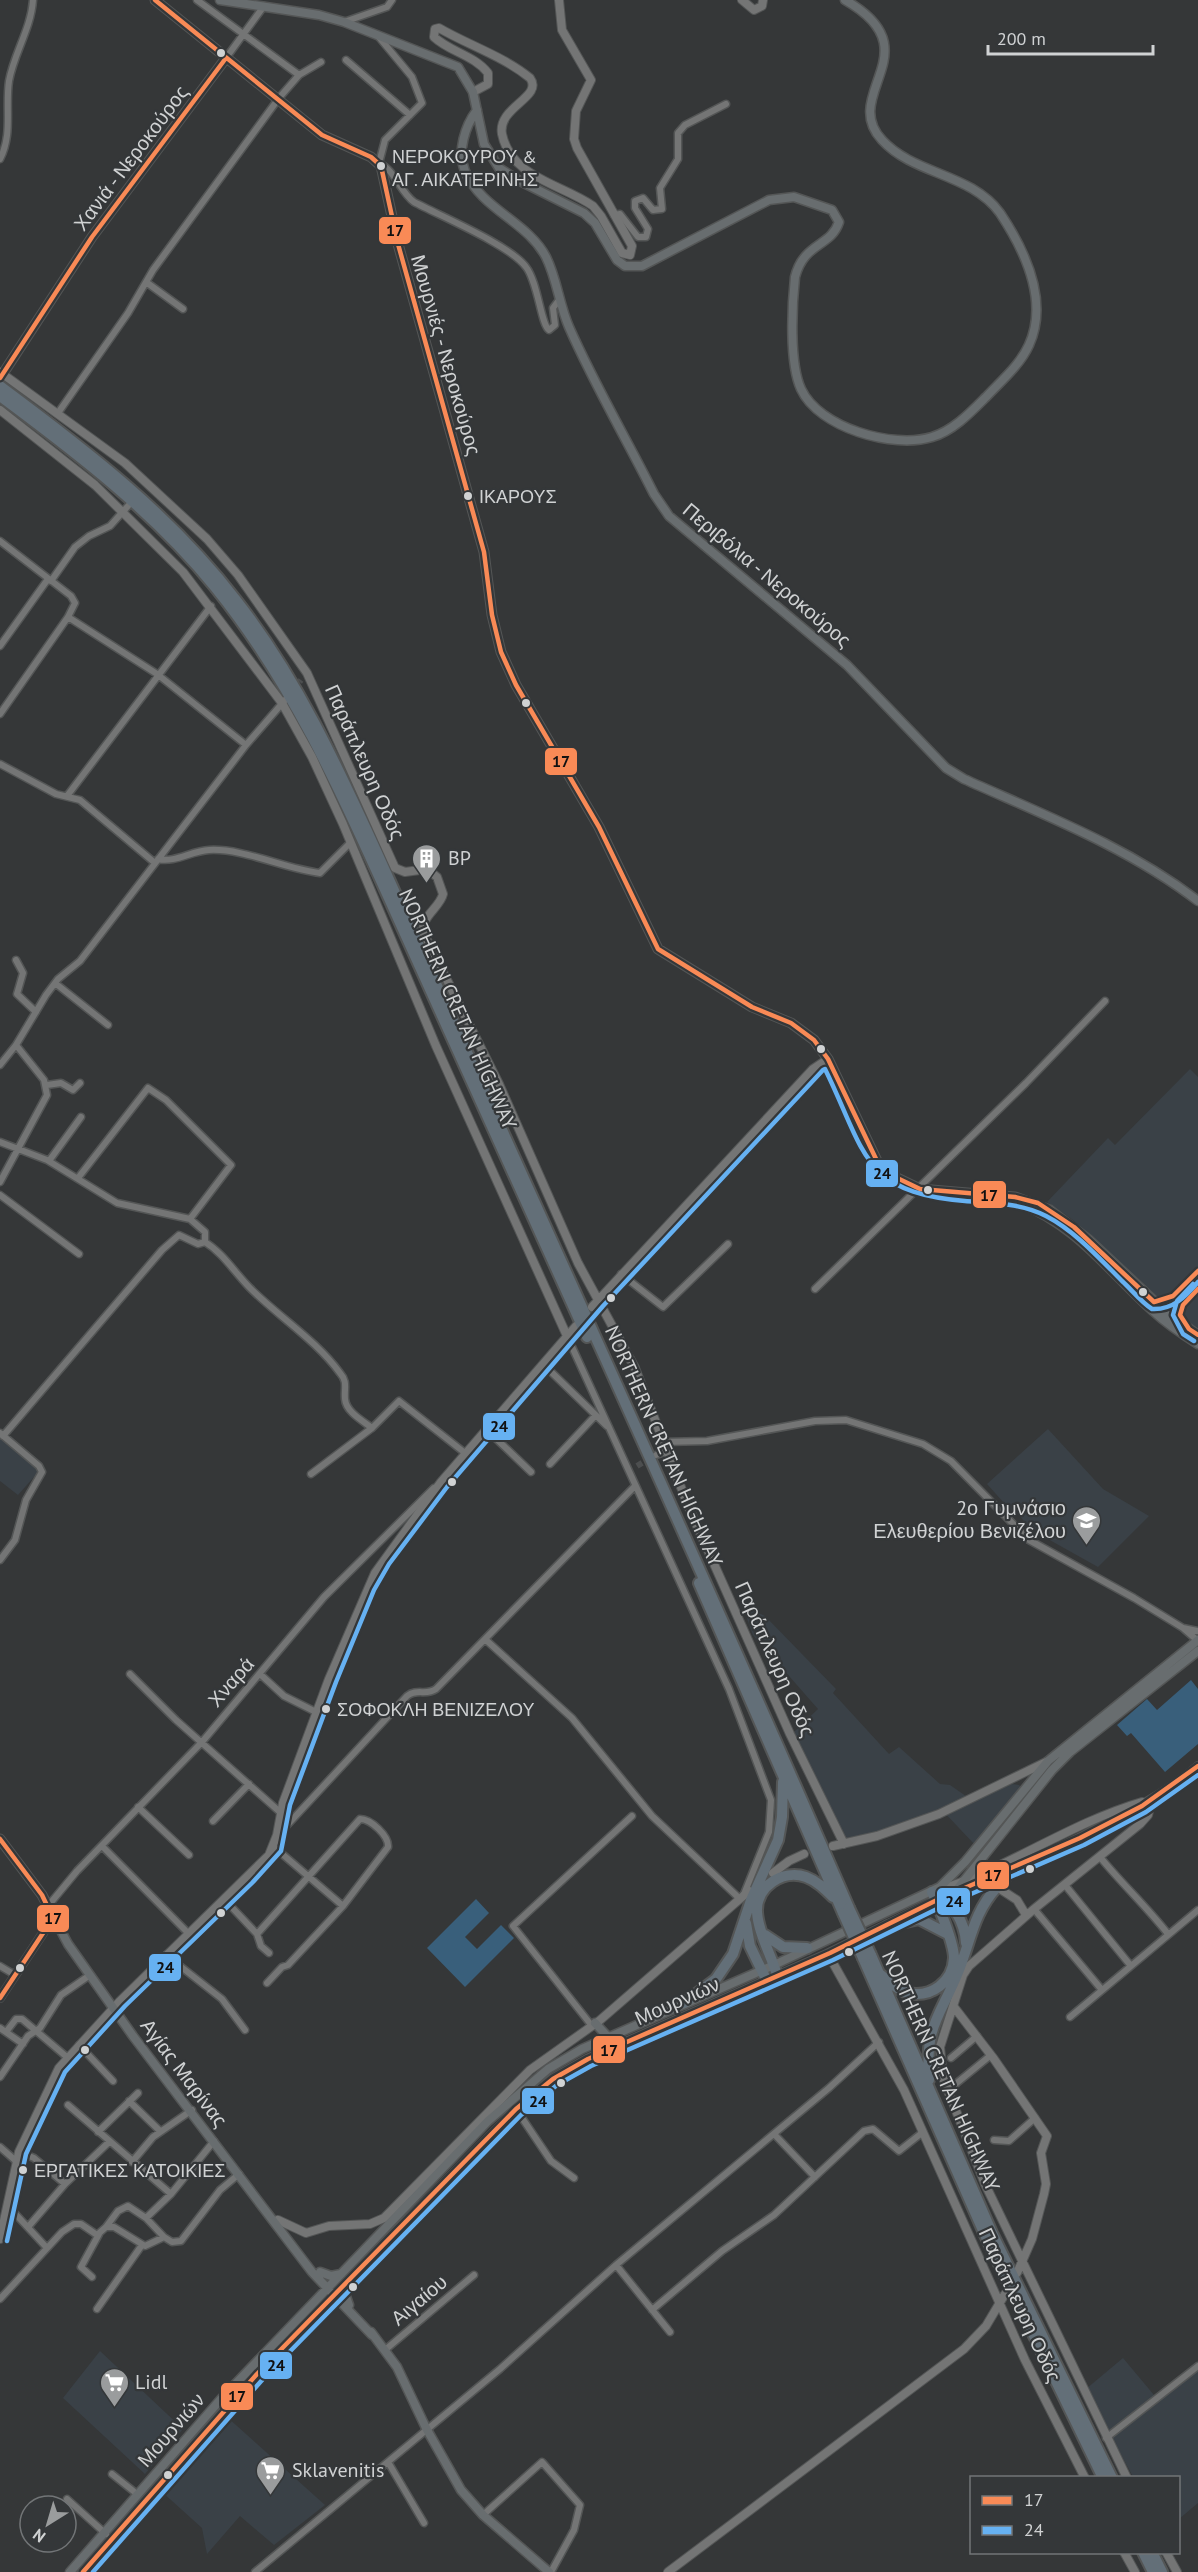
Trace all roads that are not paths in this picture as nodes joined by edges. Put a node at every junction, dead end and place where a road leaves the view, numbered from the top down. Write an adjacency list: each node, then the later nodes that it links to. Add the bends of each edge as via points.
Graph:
1 (33, 0): 23 (street, via 30,21 9,80 7,141)
2 (155, 0): 14 (main road)
3 (197, 0): 12 (street)
4 (220, 0): 10 (main road)
5 (392, 0): 11 (street, via 387,8)
6 (559, 0): 25 (street, via 562,30 591,80 576,111 576,148)
7 (742, 0): 8 (street, via 754,10 762,6)
8 (763, 0)
9 (845, 0): 21 (main road, via 867,14 884,37 884,61 871,102 875,131 900,154 972,188 990,201 1018,244 1033,282 1035,323 1024,353 968,414 949,430 931,438 901,440 835,424 817,411 801,389 795,369 795,277 807,252 836,230 838,222 832,210 794,197 777,198 642,266 625,266 613,256 590,217 499,168 484,144)
10 (267, 4): 11 (main road); 12 (street)
11 (344, 22): 13 (main road)
12 (244, 33): 14 (street); 17 (street)
13 (377, 33): 18 (main road, via 458,67); 22 (street, via 415,83 422,103)
14 (226, 58): 19 (main road); 29 (main road, Χανιά - Νεροκούρος, via 92,237)
15 (346, 60): 22 (street)
16 (321, 62): 17 (street)
17 (299, 75): 19 (street)
18 (473, 92): 21 (main road); 25 (street, via 488,84 488,73 474,60 439,42 434,37 435,29 474,45 532,80 532,92 503,120 502,132 509,152 525,170 593,207 622,253 630,255 632,246)
19 (279, 98): 24 (main road, via 322,135); 26 (street)
20 (726, 104): 25 (street, via 685,125 678,133 678,159 660,188 662,209 653,210 643,198 635,201 648,229 646,237 638,237 625,218)
21 (477, 110): 27 (main road, Περιβόλια - Νεροκούρος, via 463,144 465,172 479,193 541,250)
22 (410, 115): 24 (street, via 385,140)
23 (0, 159)
24 (379, 163): 27 (street, via 414,202 520,261 537,288 546,328 555,325 553,308); 60 (main road, Μουρνιές - Νεροκούρος, via 484,552 498,642 512,677 599,827 658,949 752,1007 791,1023 814,1040)
25 (614, 215)
26 (146, 282): 28 (street); 33 (street, via 110,341)
27 (559, 300): 51 (main road, Περιβόλια - Νεροκούρος, via 578,346 654,494 676,523 848,665 946,768 1121,851 1163,874)
28 (183, 309)
29 (3, 370): 33 (street, Παράπλευρη Οδός)
30 (0, 386): 49 (highway, NORTHERN CRETAN HIGHWAY, via 134,490 236,599 306,704)
31 (0, 396): 113 (highway, NORTHERN CRETAN HIGHWAY, via 94,468 152,519 229,604 291,695 339,790)
32 (0, 410): 35 (street, via 95,485)
33 (58, 413): 79 (street, Παράπλευρη Οδός, via 220,554 304,677 391,862 400,871 427,869 441,885 442,899 425,920 424,934 499,1084)
34 (128, 506): 35 (street)
35 (123, 513): 37 (street, via 110,526 75,547); 38 (street, via 183,572)
36 (0, 541): 37 (street)
37 (50, 580): 39 (street, via 74,600 75,607); 40 (street)
38 (211, 606): 41 (street); 42 (street)
39 (68, 617): 41 (street); 43 (street)
40 (0, 646)
41 (157, 674): 44 (street); 46 (street)
42 (284, 701): 44 (street); 47 (street)
43 (0, 714)
44 (246, 745): 48 (street)
45 (0, 764): 46 (street, via 41,787)
46 (67, 796): 48 (street, via 80,800)
47 (351, 842): 48 (street, via 320,873 209,850); 82 (street, via 436,1046)
48 (156, 861): 55 (street, via 80,961)
49 (384, 870): 50 (highway); 53 (highway, NORTHERN CRETAN HIGHWAY)
50 (396, 876)
51 (1198, 901)
52 (417, 922): 53 (highway)
53 (414, 935): 144 (highway, NORTHERN CRETAN HIGHWAY, via 733,1640)
54 (16, 960): 57 (street, via 23,973 17,994)
55 (55, 983): 57 (street); 58 (street)
56 (1105, 1001): 70 (street)
57 (36, 1012): 59 (street)
58 (108, 1025)
59 (16, 1045): 61 (street); 63 (street)
60 (828, 1059): 70 (main road, Μουρνιές - Νεροκούρος, via 877,1161 901,1181); 77 (street, via 813,1069)
61 (0, 1065)
62 (80, 1083): 63 (street, via 73,1090 61,1083)
63 (47, 1085): 66 (street, via 46,1099)
64 (81, 1117): 67 (street)
65 (0, 1142): 66 (street)
66 (17, 1148): 67 (street); 69 (street)
67 (49, 1161): 68 (street)
68 (78, 1178): 73 (street, via 117,1203); 73 (street, via 145,1090 152,1089 231,1165)
69 (0, 1182)
70 (920, 1189): 71 (main road); 78 (street)
71 (992, 1194): 81 (main road, via 1038,1203 1063,1218 1154,1302); 83 (main road, via 1036,1209 1053,1220 1161,1318)
72 (0, 1195): 76 (street)
73 (190, 1219): 74 (street, via 205,1232)
74 (205, 1242): 86 (street, via 251,1289 326,1354 346,1384 344,1400 348,1408); 89 (street, via 198,1244 183,1234 177,1236)
75 (728, 1244): 77 (street, via 663,1307)
76 (79, 1254)
77 (621, 1274): 79 (street)
78 (815, 1289)
79 (595, 1304): 90 (street, Παράπλευρη Οδός, via 635,1368)
80 (576, 1326): 82 (street, Χναρά)
81 (1198, 1335)
82 (567, 1336): 84 (street, Χναρά); 88 (street)
83 (1198, 1344)
84 (543, 1364): 85 (street); 87 (street, Χναρά)
85 (596, 1416): 88 (street); 94 (street)
86 (372, 1428): 92 (street, via 399,1401); 98 (street)
87 (486, 1429): 92 (street, Χναρά); 97 (street)
88 (610, 1429): 96 (street)
89 (2, 1434): 101 (street, via 42,1472 26,1500 15,1540)
90 (663, 1442): 91 (street, Παράπλευρη Οδός); 102 (street, via 707,1441 810,1422 846,1420 923,1444 951,1461 1029,1540)
91 (666, 1452): 93 (street); 124 (street, Παράπλευρη Οδός, via 774,1699)
92 (465, 1453): 99 (street, Χναρά)
93 (656, 1455)
94 (550, 1464)
95 (636, 1466): 96 (street)
96 (629, 1471): 100 (street)
97 (531, 1472)
98 (311, 1474)
99 (441, 1482): 108 (street, Χναρά, via 324,1597); 109 (street, Χναρά, via 375,1573)
100 (635, 1486): 104 (street); 137 (street, via 729,1689 771,1800 772,1819 766,1843)
101 (0, 1560)
102 (1183, 1628): 103 (street); 105 (street)
103 (1198, 1632)
104 (486, 1640): 122 (street, via 436,1689 407,1696); 137 (street, via 572,1718 652,1816)
105 (1198, 1640): 111 (main road)
106 (1198, 1651): 116 (main road)
107 (130, 1674): 110 (street)
108 (260, 1674): 109 (street, via 284,1696); 110 (street, Χναρά)
109 (318, 1713): 119 (street, Χναρά)
110 (202, 1742): 115 (street); 118 (street, Χναρά)
111 (1048, 1761): 114 (street); 116 (main road)
112 (1198, 1766): 117 (street)
113 (783, 1776): 140 (highway, NORTHERN CRETAN HIGHWAY); 147 (highway, via 778,1840)
114 (1016, 1777): 116 (street); 124 (street, via 939,1814)
115 (249, 1784): 119 (street); 121 (street)
116 (1030, 1788): 136 (main road); 138 (main road)
117 (1152, 1800): 130 (street, Παράπλευρη Οδός, via 1148,1815 1140,1824); 131 (street); 136 (street, via 1081,1827)
118 (138, 1807): 125 (street, Χναρά); 129 (street)
119 (281, 1813): 122 (street, Χναρά)
120 (632, 1816): 176 (street, via 513,1926)
121 (213, 1821)
122 (277, 1835): 127 (street, Χναρά)
123 (0, 1839): 141 (main road, Αγίας Μαρίνας)
124 (844, 1844): 126 (street)
125 (102, 1846): 141 (street, Χναρά); 153 (street)
126 (833, 1846)
127 (274, 1847): 133 (street); 139 (street)
128 (804, 1854): 132 (street)
129 (189, 1855)
130 (1100, 1857): 134 (street, Παράπλευρη Οδός); 155 (street)
131 (1023, 1865): 135 (street); 136 (street)
132 (773, 1873)
133 (309, 1877): 142 (street); 142 (street, via 360,1819 371,1822 387,1839 388,1847); 154 (street)
134 (1065, 1885): 143 (street, Παράπλευρη Οδός); 163 (street)
135 (997, 1887): 148 (street, via 1017,1900); 156 (highway, via 977,1912)
136 (958, 1888): 138 (main road); 145 (highway)
137 (744, 1895): 176 (street)
138 (937, 1897): 145 (highway); 150 (main road); 152 (highway); 157 (main road)
139 (225, 1900): 153 (street); 154 (street)
140 (837, 1901): 144 (highway, NORTHERN CRETAN HIGHWAY); 151 (highway, via 814,1881 797,1875 782,1876 766,1887 758,1899)
141 (48, 1906): 149 (main road, Αγίας Μαρίνας)
142 (343, 1906): 169 (street)
143 (1034, 1909): 148 (street, Παράπλευρη Οδός); 170 (street)
144 (846, 1910): 161 (highway, NORTHERN CRETAN HIGHWAY, bridge)
145 (954, 1910): 156 (highway, via 964,1930)
146 (1198, 1910): 155 (street)
147 (747, 1913): 168 (highway, via 750,1946); 172 (highway, via 734,1954 723,1972)
148 (1026, 1915): 173 (street, Παράπλευρη Οδός, via 969,1966)
149 (53, 1918): 166 (street); 167 (main road, Αγίας Μαρίνας)
150 (888, 1926): 152 (highway, via 919,1919); 159 (main road)
151 (762, 1933): 157 (highway, via 783,1947); 164 (highway)
152 (946, 1933): 165 (highway, via 954,1956 953,1967 937,1989 908,1993)
153 (189, 1934): 160 (street)
154 (257, 1934): 158 (street, via 261,1946)
155 (1168, 1934): 163 (street)
156 (966, 1946): 190 (highway, via 958,1973 933,2024 927,2056)
157 (807, 1948): 164 (main road)
158 (269, 1953)
159 (828, 1953): 164 (main road); 182 (street, Παράπλευρη Οδός)
160 (166, 1955): 174 (street); 178 (street, via 222,1999)
161 (867, 1957): 165 (highway, NORTHERN CRETAN HIGHWAY); 250 (highway, NORTHERN CRETAN HIGHWAY, via 985,2235)
162 (0, 1966): 166 (street)
163 (1131, 1966): 170 (street)
164 (775, 1970): 168 (main road)
165 (879, 1973): 190 (highway, NORTHERN CRETAN HIGHWAY)
166 (15, 1975): 171 (street)
167 (90, 1975): 174 (main road, Αγίας Μαρίνας); 179 (street, via 61,1995)
168 (764, 1975): 172 (main road, Μουρνιών); 195 (main road, Μουρνιών, via 588,2059 553,2079)
169 (267, 1983)
170 (1102, 1990): 175 (street)
171 (1, 1993)
172 (684, 2003): 181 (main road, Μουρνιών)
173 (954, 2007): 180 (street); 191 (street, Παράπλευρη Οδός, via 940,2047)
174 (114, 2008): 184 (street); 196 (main road, Αγίας Μαρίνας)
175 (1070, 2017)
176 (594, 2025): 181 (main road); 217 (street, via 530,2070 384,2218 369,2224 329,2226 306,2233)
177 (3, 2030): 179 (street, via 19,2018); 183 (street)
178 (245, 2030)
179 (37, 2031): 183 (street); 186 (street)
180 (976, 2036): 185 (street); 187 (street)
181 (608, 2037): 227 (main road, Μουρνιών, via 548,2069 509,2100)
182 (879, 2042): 199 (street, Παράπλευρη Οδός); 201 (street)
183 (23, 2044): 188 (street)
184 (79, 2045): 186 (street); 189 (street)
185 (991, 2055): 191 (street); 197 (street)
186 (68, 2058): 206 (street, via 48,2085)
187 (951, 2058)
188 (0, 2077)
189 (113, 2081)
190 (929, 2089): 251 (highway, NORTHERN CRETAN HIGHWAY, via 1044,2343)
191 (947, 2091): 225 (street, Παράπλευρη Οδός)
192 (138, 2093): 193 (street)
193 (129, 2102): 198 (street); 200 (street)
194 (68, 2105): 200 (street)
195 (516, 2109): 211 (street, via 551,2161); 232 (main road, Μουρνιών)
196 (192, 2110): 198 (street); 203 (main road, Αγίας Μαρίνας)
197 (1035, 2118): 202 (street, via 1009,2142); 225 (street, via 1047,2138 1041,2156 1046,2184)
198 (160, 2131): 208 (street)
199 (923, 2132): 210 (street, via 899,2151 877,2131 868,2129); 238 (street, Παράπλευρη Οδός)
200 (98, 2133): 204 (street)
201 (774, 2134): 210 (street); 226 (street)
202 (994, 2140)
203 (215, 2141): 209 (main road, Αγίας Μαρίνας); 213 (street)
204 (109, 2142): 208 (street); 212 (street)
205 (0, 2147): 207 (street)
206 (19, 2152): 207 (street); 212 (street, via 34,2158)
207 (16, 2161): 214 (street)
208 (132, 2162): 213 (street)
209 (239, 2174): 215 (main road, Αγίας Μαρίνας); 221 (street, via 220,2190 185,2238 177,2242)
210 (815, 2177): 241 (street, via 765,2223 722,2251)
211 (574, 2178)
212 (65, 2184): 218 (street)
213 (171, 2194): 216 (street)
214 (8, 2206): 218 (street); 222 (street)
215 (264, 2206): 217 (main road, Αγίας Μαρίνας); 229 (main road, Αγίας Μαρίνας)
216 (146, 2218): 219 (street, via 125,2206); 221 (street)
217 (278, 2220): 229 (main road, Αγίας Μαρίνας)
218 (28, 2227): 224 (street)
219 (106, 2227): 220 (street); 223 (street, via 114,2227)
220 (99, 2234): 224 (street, via 74,2224); 231 (street, via 81,2267)
221 (164, 2237): 223 (street)
222 (0, 2238)
223 (141, 2245): 240 (street)
224 (47, 2248): 236 (street)
225 (1023, 2264): 228 (street); 246 (street, Παράπλευρη Οδός)
226 (616, 2265): 241 (street); 245 (street, via 500,2369)
227 (341, 2273): 229 (main road); 233 (main road, Μουρνιών)
228 (1017, 2273)
229 (318, 2274): 233 (main road, Αγίας Μαρίνας); 237 (main road)
230 (474, 2275): 243 (street, Αιγαίου)
231 (92, 2277)
232 (349, 2279): 234 (main road, Μουρνιών); 239 (main road)
233 (328, 2286): 234 (main road, Αγίας Μαρίνας); 237 (main road, Μουρνιών)
234 (335, 2293): 237 (main road, Μουρνιών); 239 (main road, Αγίας Μαρίνας)
235 (1005, 2294): 238 (street)
236 (0, 2299)
237 (318, 2303): 239 (main road); 253 (main road, Μουρνιών, via 221,2399); 263 (main road, Μουρνιών)
238 (1000, 2303): 249 (street, Παράπλευρη Οδός); 266 (street, via 986,2326 964,2349)
239 (347, 2307): 243 (main road, Αγίας Μαρίνας)
240 (97, 2309)
241 (652, 2310): 242 (street)
242 (670, 2332)
243 (385, 2350): 245 (main road, Αγίας Μαρίνας, via 410,2390)
244 (1198, 2366): 246 (street)
245 (426, 2428): 247 (street); 255 (main road, Αγίας Μαρίνας, via 454,2481)
246 (1106, 2438): 252 (street, Παράπλευρη Οδός)
247 (388, 2462): 256 (street); 264 (street)
248 (112, 2474): 253 (street)
249 (1084, 2476)
250 (1102, 2476)
251 (1111, 2476)
252 (1126, 2476)
253 (138, 2494): 257 (main road, Μουρνιών)
254 (78, 2509): 257 (street)
255 (483, 2516): 265 (main road, Αγίας Μαρίνας); 265 (street, via 542,2463 580,2505 574,2530)
256 (423, 2523)
257 (106, 2534): 262 (main road, Μουρνιών)
258 (1125, 2554): 267 (street)
259 (1144, 2554): 268 (highway)
260 (1153, 2554): 269 (highway)
261 (1167, 2554): 270 (street)
262 (70, 2572)
263 (83, 2572)
264 (255, 2572)
265 (550, 2572)
266 (668, 2572)
267 (1135, 2572)
268 (1153, 2572)
269 (1162, 2572)
270 (1177, 2572)

